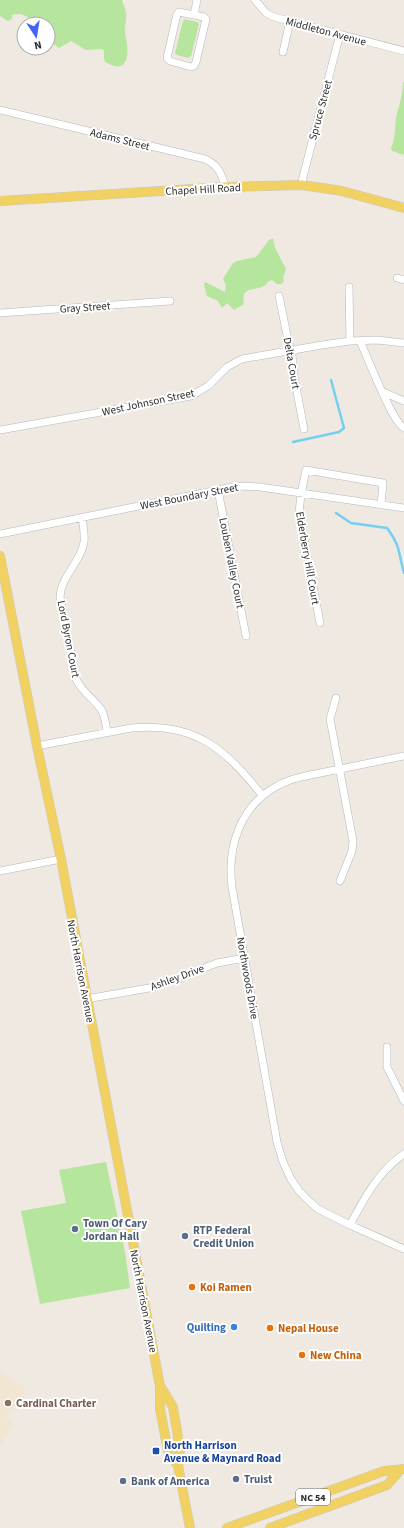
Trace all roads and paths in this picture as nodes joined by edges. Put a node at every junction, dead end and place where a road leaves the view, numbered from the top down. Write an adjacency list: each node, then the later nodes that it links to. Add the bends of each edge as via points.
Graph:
1 (197, 0): 3 (street)
2 (255, 0): 4 (street, Middleton Avenue, via 266,13)
3 (194, 15): 3 (street, via 181,12 177,14 167,57 170,62 190,67 195,65 206,19)
4 (290, 21): 5 (street, Middleton Avenue); 7 (street)
5 (340, 34): 6 (street, Middleton Avenue); 9 (street, Spruce Street)
6 (404, 51)
7 (283, 52)
8 (0, 110): 10 (street, Adams Street, via 205,159 216,166)
9 (302, 185): 10 (main road, Chapel Hill Road); 12 (main road, Chapel Hill Road, via 342,191)
10 (225, 187): 11 (main road, Chapel Hill Road)
11 (0, 201)
12 (404, 208)
13 (349, 287): 17 (street)
14 (279, 296): 20 (street, Delta Court)
15 (170, 301): 16 (street, Gray Street)
16 (0, 314)
17 (350, 341): 18 (street, West Johnson Street); 20 (street, West Johnson Street)
18 (360, 341): 19 (street, West Johnson Street); 21 (street)
19 (404, 343)
20 (290, 350): 24 (street, Delta Court); 25 (street, West Johnson Street, via 236,361 208,386 191,396)
21 (383, 392): 22 (street); 23 (street, via 399,424)
22 (404, 401)
23 (404, 428)
24 (304, 429)
25 (0, 430)
26 (218, 490): 27 (street, West Boundary Street, via 249,486); 30 (street, West Boundary Street); 34 (street, Louben Valley Court)
27 (301, 494): 28 (street, West Boundary Street); 28 (street, Elderberry Hill Court, via 306,470 383,483); 33 (street, Elderberry Hill Court, via 299,513)
28 (381, 505): 29 (street, West Boundary Street)
29 (404, 508)
30 (82, 517): 31 (street, West Boundary Street); 36 (street, Lord Byron Court, via 83,547 62,586 60,596 76,679 83,691 101,710)
31 (0, 534)
32 (0, 556): 37 (main road, North Harrison Avenue)
33 (320, 623)
34 (246, 636)
35 (336, 698): 39 (street, via 330,720)
36 (107, 732): 37 (street); 40 (street, via 156,727 194,736 227,756)
37 (37, 746): 41 (main road, North Harrison Avenue)
38 (404, 756): 39 (street, Northwoods Drive)
39 (340, 769): 40 (street, Northwoods Drive, via 287,781); 43 (street, via 353,841 352,851)
40 (262, 795): 44 (street, Northwoods Drive, via 237,830 230,858 232,887)
41 (60, 859): 42 (street); 45 (main road, North Harrison Avenue)
42 (0, 871)
43 (340, 881)
44 (245, 958): 45 (street, Ashley Drive, via 217,963 155,987); 49 (street, Northwoods Drive, via 277,1142 283,1162 291,1179 311,1203)
45 (86, 999): 51 (main road, North Harrison Avenue)
46 (387, 1047): 47 (street, via 387,1066)
47 (404, 1101)
48 (404, 1154): 49 (street, via 372,1185)
49 (350, 1225): 50 (street, Northwoods Drive)
50 (404, 1249)
51 (160, 1386): 52 (main road, North Harrison Avenue, via 160,1409 168,1451); 52 (main road, North Harrison Avenue, via 173,1407 180,1449)
52 (178, 1466): 54 (main road, North Harrison Avenue)
53 (402, 1470): 55 (main road, NC 54, via 384,1471); 56 (main road, NC 54, via 387,1485)
54 (190, 1528)
55 (227, 1528)
56 (270, 1528)

